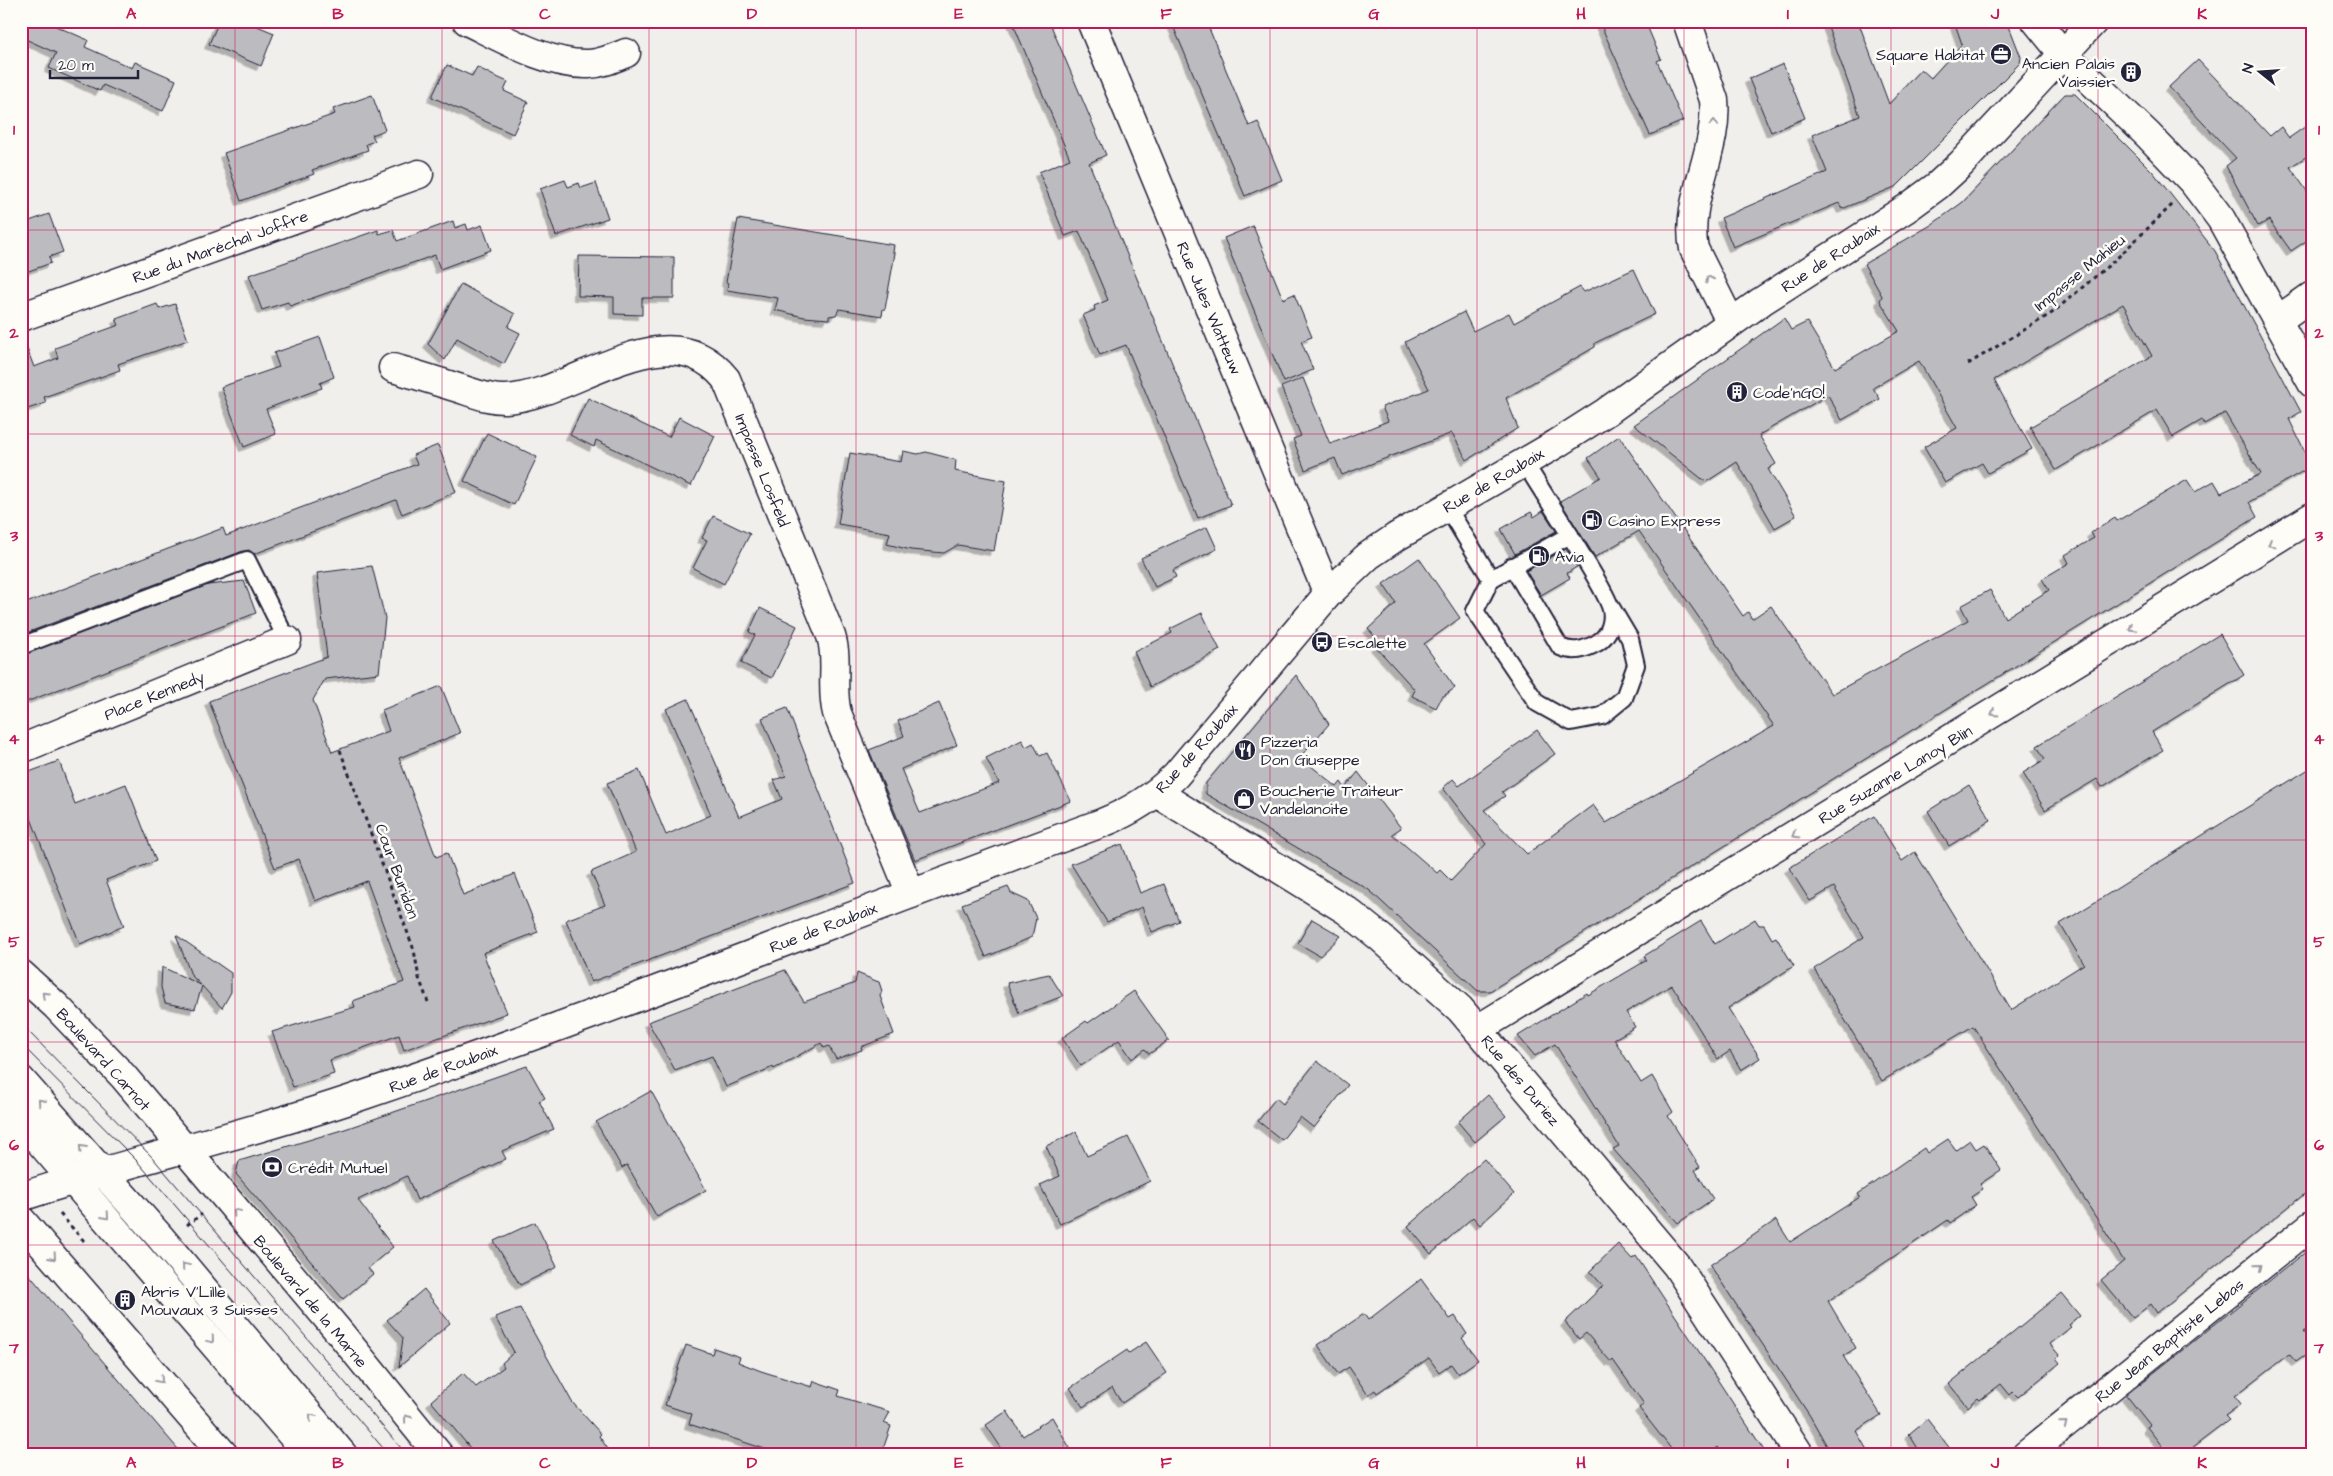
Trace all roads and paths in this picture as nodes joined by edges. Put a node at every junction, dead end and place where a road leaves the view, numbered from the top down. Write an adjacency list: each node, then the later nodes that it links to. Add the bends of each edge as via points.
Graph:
1 (467, 21): 6 (street, via 526,49 571,62 589,64)
2 (1091, 21): 23 (street, Rue Jules Watteuw)
3 (1687, 21): 13 (street, one-way to 3, via 1692,238 1693,216 1713,134 1715,111)
4 (2036, 21): 7 (street)
5 (2094, 21): 7 (street, Rue de Roubaix)
6 (626, 53)
7 (2064, 54): 9 (street); 13 (street, Rue de Roubaix, via 1937,186)
8 (419, 174): 11 (street, Rue du Maréchal Joffre)
9 (2193, 182): 12 (street, via 2221,219); 14 (path, Impasse Mahieu, via 2116,260 2052,313)
10 (2312, 296): 12 (street)
11 (21, 318)
12 (2278, 320): 16 (street)
13 (1731, 323): 17 (street, Rue de Roubaix, via 1637,391)
14 (1968, 364)
15 (392, 368): 30 (street, Impasse Losfeld, via 498,399 528,395 650,350 682,351 720,371 831,636 837,713)
16 (2312, 383)
17 (1524, 462): 18 (street, Rue de Roubaix); 20 (lane)
18 (1447, 507): 22 (lane); 23 (street, Rue de Roubaix, via 1368,556)
19 (2312, 517): 33 (street, Rue Suzanne Lanoy Blin, one-way to 33)
20 (1570, 534): 21 (lane); 24 (lane)
21 (1512, 566): 22 (lane); 24 (lane, via 1560,647 1569,651 1584,650 1603,639 1611,625)
22 (1491, 579): 24 (lane, via 1475,611 1537,703 1570,722 1602,716 1624,698 1636,665 1630,639)
23 (1328, 594): 29 (street, Rue de Roubaix, via 1176,775)
24 (1611, 607)
25 (287, 640): 26 (lane, via 247,560); 27 (street, Place Kennedy)
26 (21, 646)
27 (21, 750)
28 (340, 750): 32 (path, Cour Buridon, via 414,950)
29 (1157, 793): 30 (street, Rue de Roubaix, via 1102,823); 33 (street, Rue des Duriez, via 1352,914 1435,986)
30 (911, 894): 36 (street, Rue de Roubaix, via 433,1072 264,1127)
31 (21, 974): 36 (street, Boulevard Carnot, one-way to 31, via 109,1061)
32 (428, 1002)
33 (1478, 1029): 46 (street, Rue des Duriez, via 1677,1266)
34 (21, 1080): 37 (street, one-way to 34)
35 (21, 1120): 38 (street)
36 (182, 1148): 37 (street, Rue de Roubaix); 45 (street, Boulevard de la Marne, one-way to 36)
37 (103, 1172): 38 (street, Rue de Roubaix); 44 (street, one-way to 37)
38 (74, 1179): 39 (street, Rue de Roubaix); 43 (street, one-way to 43)
39 (21, 1196)
40 (21, 1220): 42 (street, one-way to 42)
41 (2312, 1225): 47 (street, Rue Jean Baptiste Lebas, one-way to 41)
42 (224, 1455)
43 (309, 1455)
44 (343, 1455)
45 (439, 1455)
46 (1800, 1455)
47 (2026, 1455)

